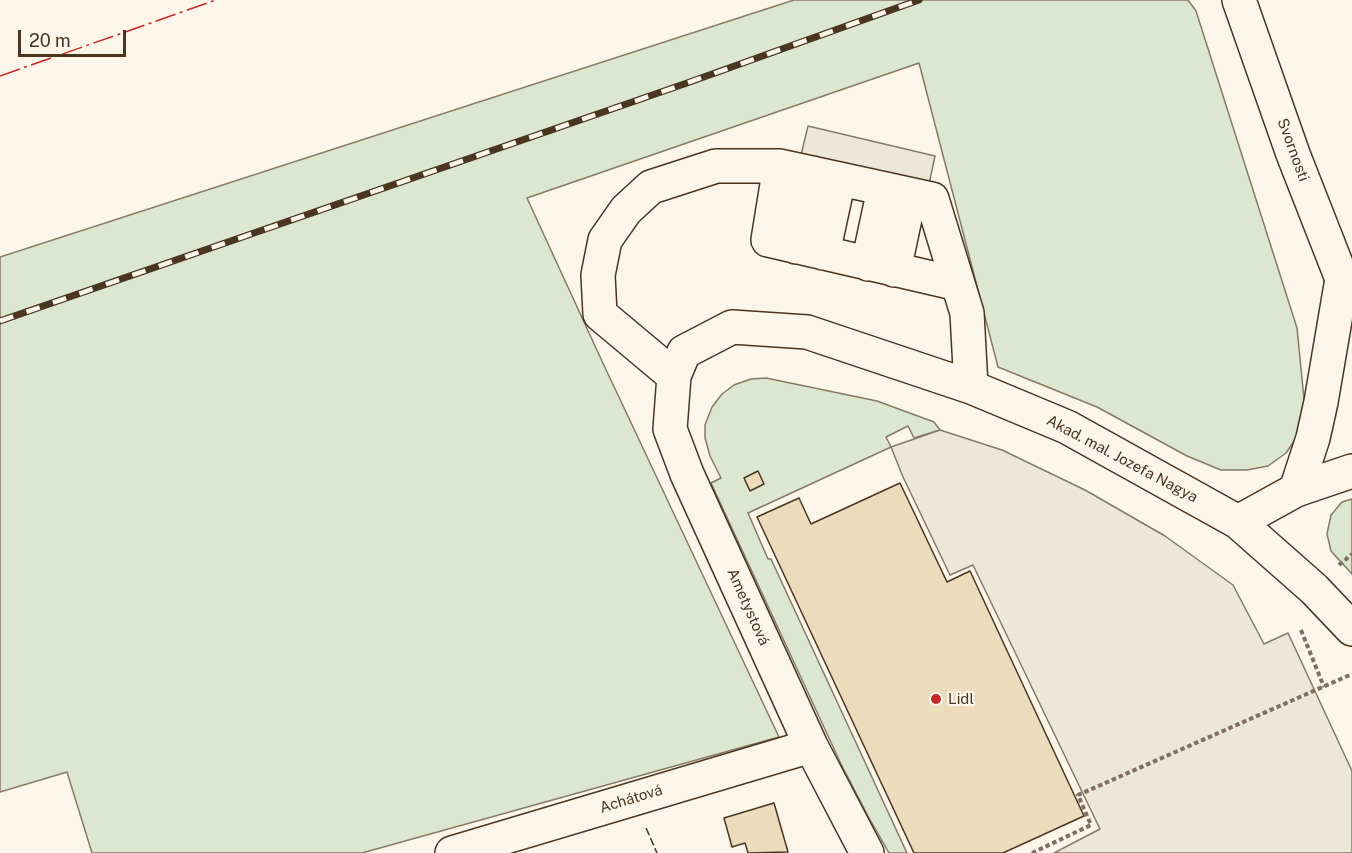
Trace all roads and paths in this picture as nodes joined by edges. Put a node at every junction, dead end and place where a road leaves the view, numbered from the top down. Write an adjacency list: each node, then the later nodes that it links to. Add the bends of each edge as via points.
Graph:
1 (1239, 0): 8 (street, Svornosti, via 1293,154)
2 (780, 166): 3 (street); 5 (street, via 768,240); 9 (street, via 716,166 651,187 626,210 605,240 598,275 600,314)
3 (826, 176): 4 (street); 5 (street)
4 (897, 192): 6 (street); 7 (street, via 932,199)
5 (809, 250): 6 (street)
6 (881, 267): 7 (street)
7 (958, 284): 10 (street, via 968,313)
8 (1347, 289): 12 (street, via 1313,438)
9 (679, 364): 10 (street, Akad. mal. Jozefa Nagya, via 732,327 807,332); 18 (street, Ametystová, via 670,429)
10 (971, 387): 13 (street, Akad. mal. Jozefa Nagya, via 1067,427)
11 (1352, 471): 12 (street)
12 (1296, 490): 13 (street)
13 (1238, 522): 15 (street, Akad. mal. Jozefa Nagya, via 1314,589)
14 (1298, 620): 17 (path)
15 (1352, 629)
16 (1352, 674): 17 (path)
17 (1324, 687): 21 (path, via 1078,795 1091,825)
18 (811, 746): 19 (street, Achátová); 20 (street, Ametystová)
19 (452, 853)
20 (867, 853)
21 (1032, 853)

